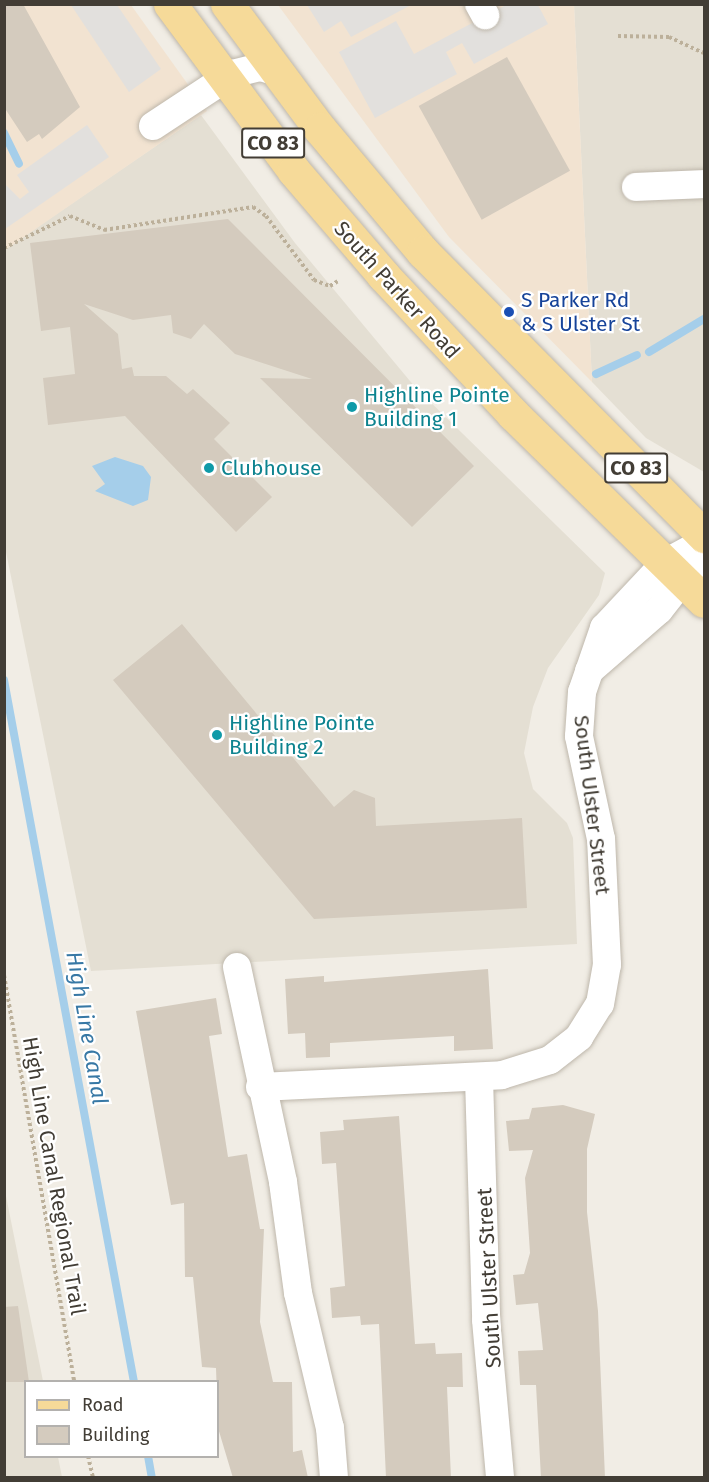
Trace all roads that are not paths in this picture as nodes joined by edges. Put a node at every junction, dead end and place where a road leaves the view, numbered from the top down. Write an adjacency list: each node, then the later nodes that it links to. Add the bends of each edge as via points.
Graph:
1 (170, 4): 4 (main road, South Parker Road / CO 83)
2 (227, 4): 3 (main road, CO 83)
3 (277, 72): 4 (street, via 256,68); 8 (main road, CO 83, via 423,252)
4 (223, 78): 5 (street); 11 (main road, South Parker Road / CO 83, via 389,283)
5 (153, 126)
6 (705, 184): 7 (street)
7 (636, 187)
8 (705, 536)
9 (705, 542): 11 (street, South Ulster Street)
10 (705, 546): 11 (street, South Ulster Street)
11 (685, 582): 13 (street, South Ulster Street, via 600,633 579,708 582,764 601,839 604,992 590,1023 564,1051 535,1068)
12 (237, 967): 14 (street)
13 (479, 1078): 14 (street, South Ulster Street); 16 (street, South Ulster Street, via 486,1320)
14 (260, 1087): 15 (street, via 283,1182 298,1293 330,1428)
15 (334, 1478)
16 (500, 1478)

